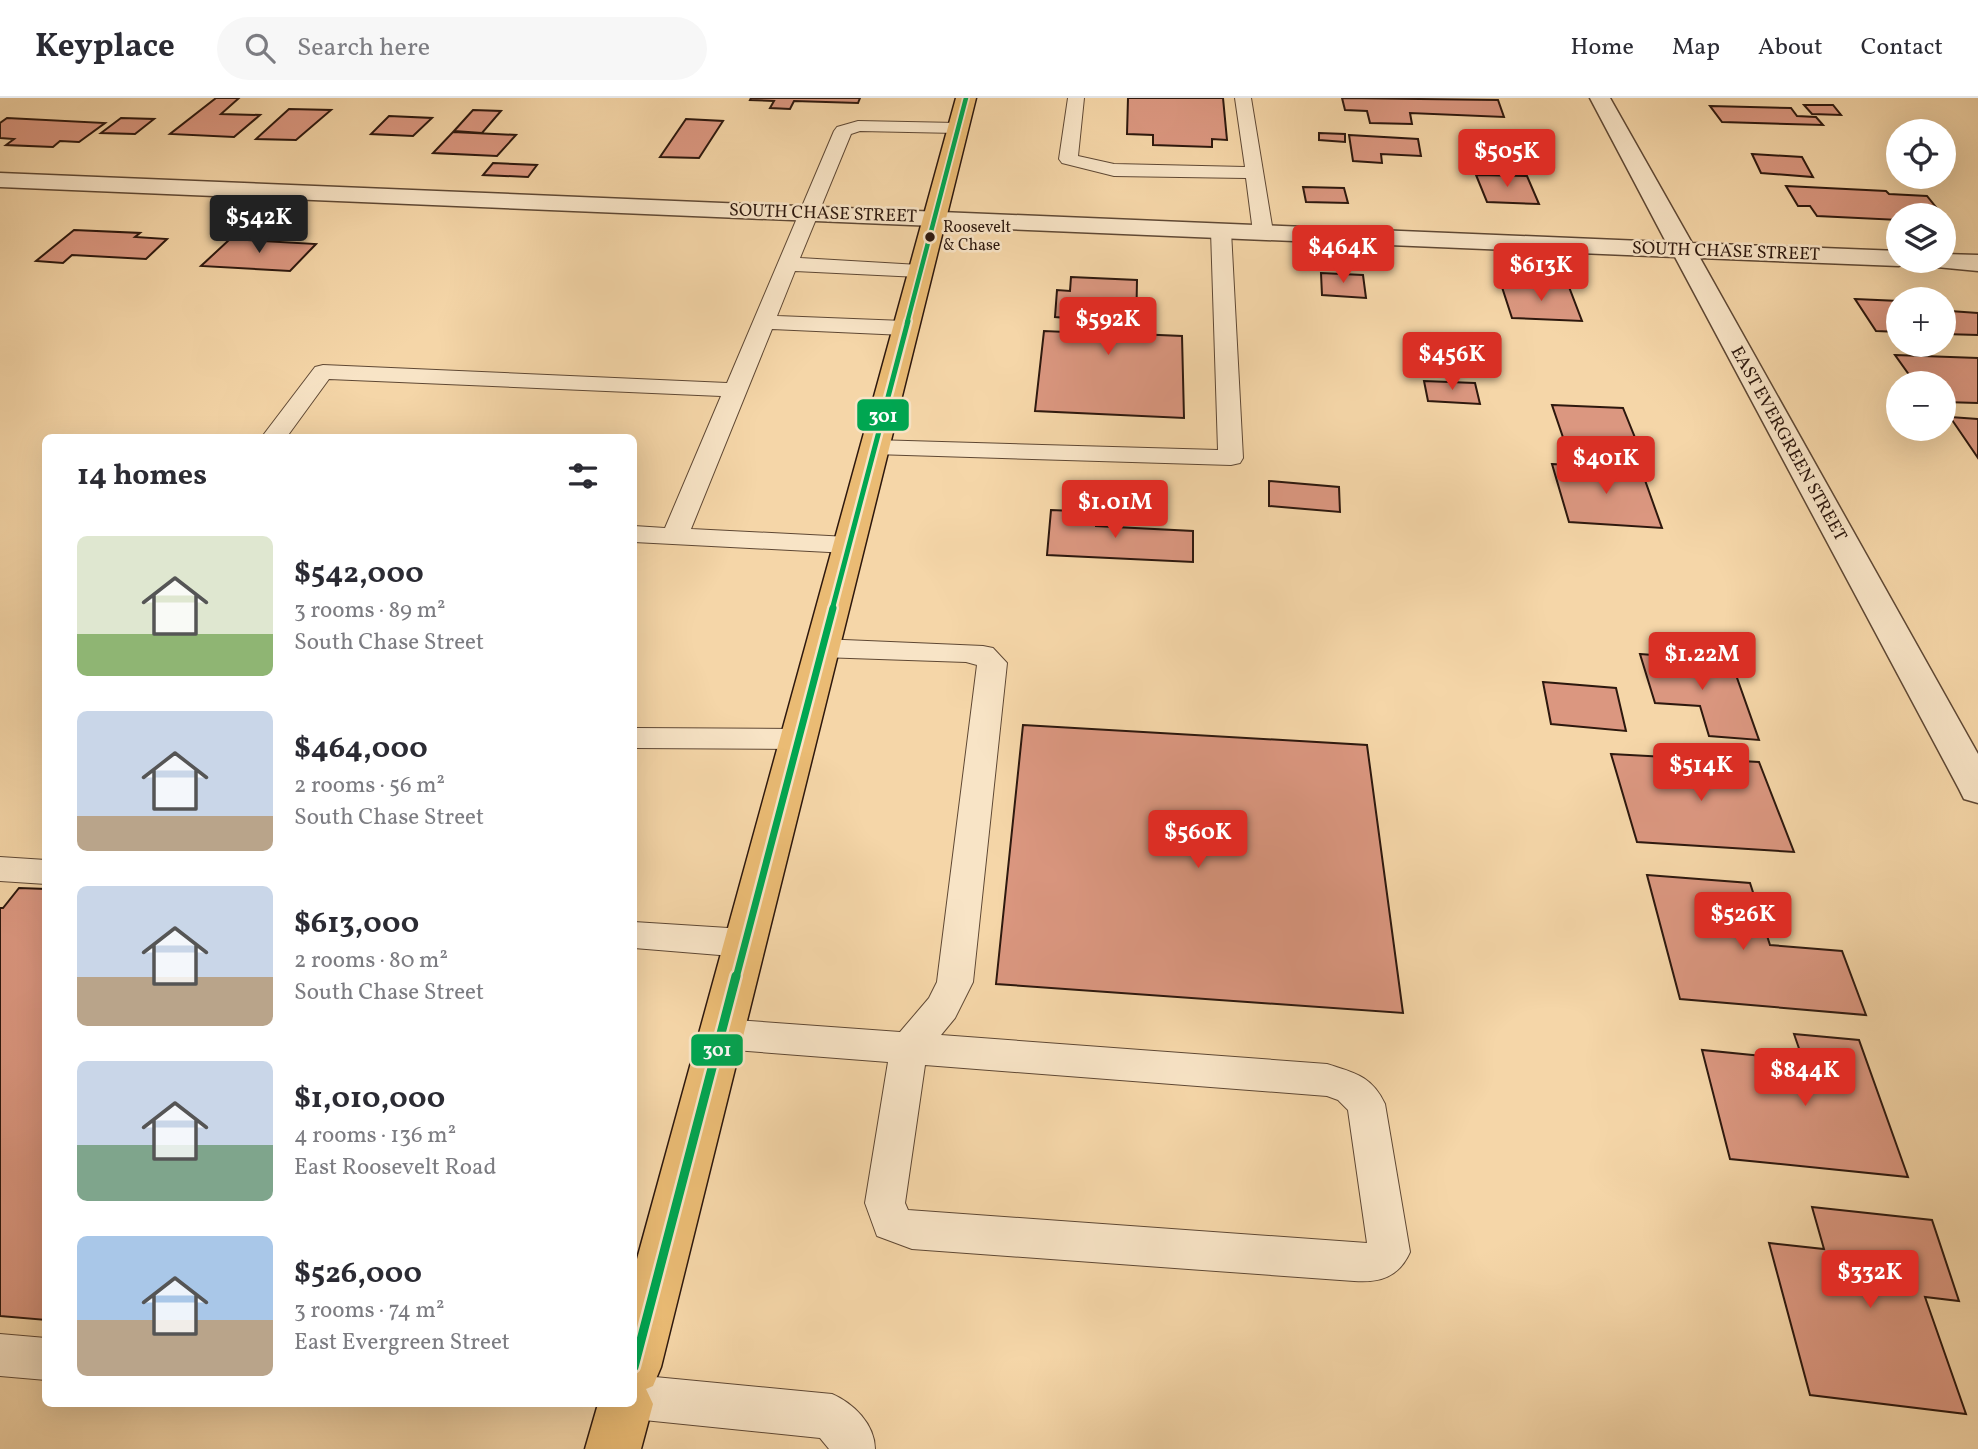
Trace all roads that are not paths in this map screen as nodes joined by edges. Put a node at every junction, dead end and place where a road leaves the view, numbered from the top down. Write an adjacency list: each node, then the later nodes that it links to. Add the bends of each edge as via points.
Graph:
1 (966, 98): 5 (main road)
2 (1076, 98): 6 (lane, via 1068,159 1114,170)
3 (1243, 98): 6 (lane)
4 (1600, 98): 12 (street, EAST EVERGREEN STREET)
5 (957, 128): 8 (lane, via 858,126 843,131); 9 (main road)
6 (1255, 173): 11 (lane)
7 (0, 180): 8 (street, SOUTH CHASE STREET)
8 (809, 214): 9 (street, SOUTH CHASE STREET); 16 (lane)
9 (933, 219): 10 (street, SOUTH CHASE STREET); 17 (main road)
10 (1222, 231): 11 (street, SOUTH CHASE STREET); 22 (lane, via 1231,458)
11 (1263, 233): 12 (street, SOUTH CHASE STREET)
12 (1682, 250): 13 (street, SOUTH CHASE STREET); 29 (street, EAST EVERGREEN STREET)
13 (1886, 258)
14 (1956, 261): 15 (street)
15 (1978, 262)
16 (788, 264): 17 (lane); 18 (lane)
17 (919, 271): 19 (main road)
18 (764, 322): 19 (lane); 20 (lane)
19 (904, 328): 22 (main road)
20 (735, 390): 21 (lane, via 323,372); 24 (lane)
21 (276, 434)
22 (874, 447): 25 (main road)
23 (637, 534): 24 (lane)
24 (675, 536): 25 (lane)
25 (848, 545): 26 (main road)
26 (821, 648): 28 (main road); 35 (lane, via 983,655 992,663 956,982 942,1008)
27 (637, 738): 28 (lane)
28 (797, 739): 33 (main road)
29 (1978, 789)
30 (0, 869): 31 (lane)
31 (42, 872)
32 (637, 935): 33 (lane)
33 (744, 943): 34 (main road)
34 (721, 1034): 35 (lane); 37 (main road)
35 (909, 1048): 35 (lane, via 1327,1080 1351,1088 1366,1104 1389,1252 1375,1263 1354,1262 912,1230 891,1223 886,1203)
36 (0, 1355): 38 (lane)
37 (637, 1356)
38 (42, 1359)
39 (637, 1397): 42 (lane, via 832,1417 852,1441)
40 (624, 1407): 41 (main road)
41 (613, 1449)
42 (852, 1449)

